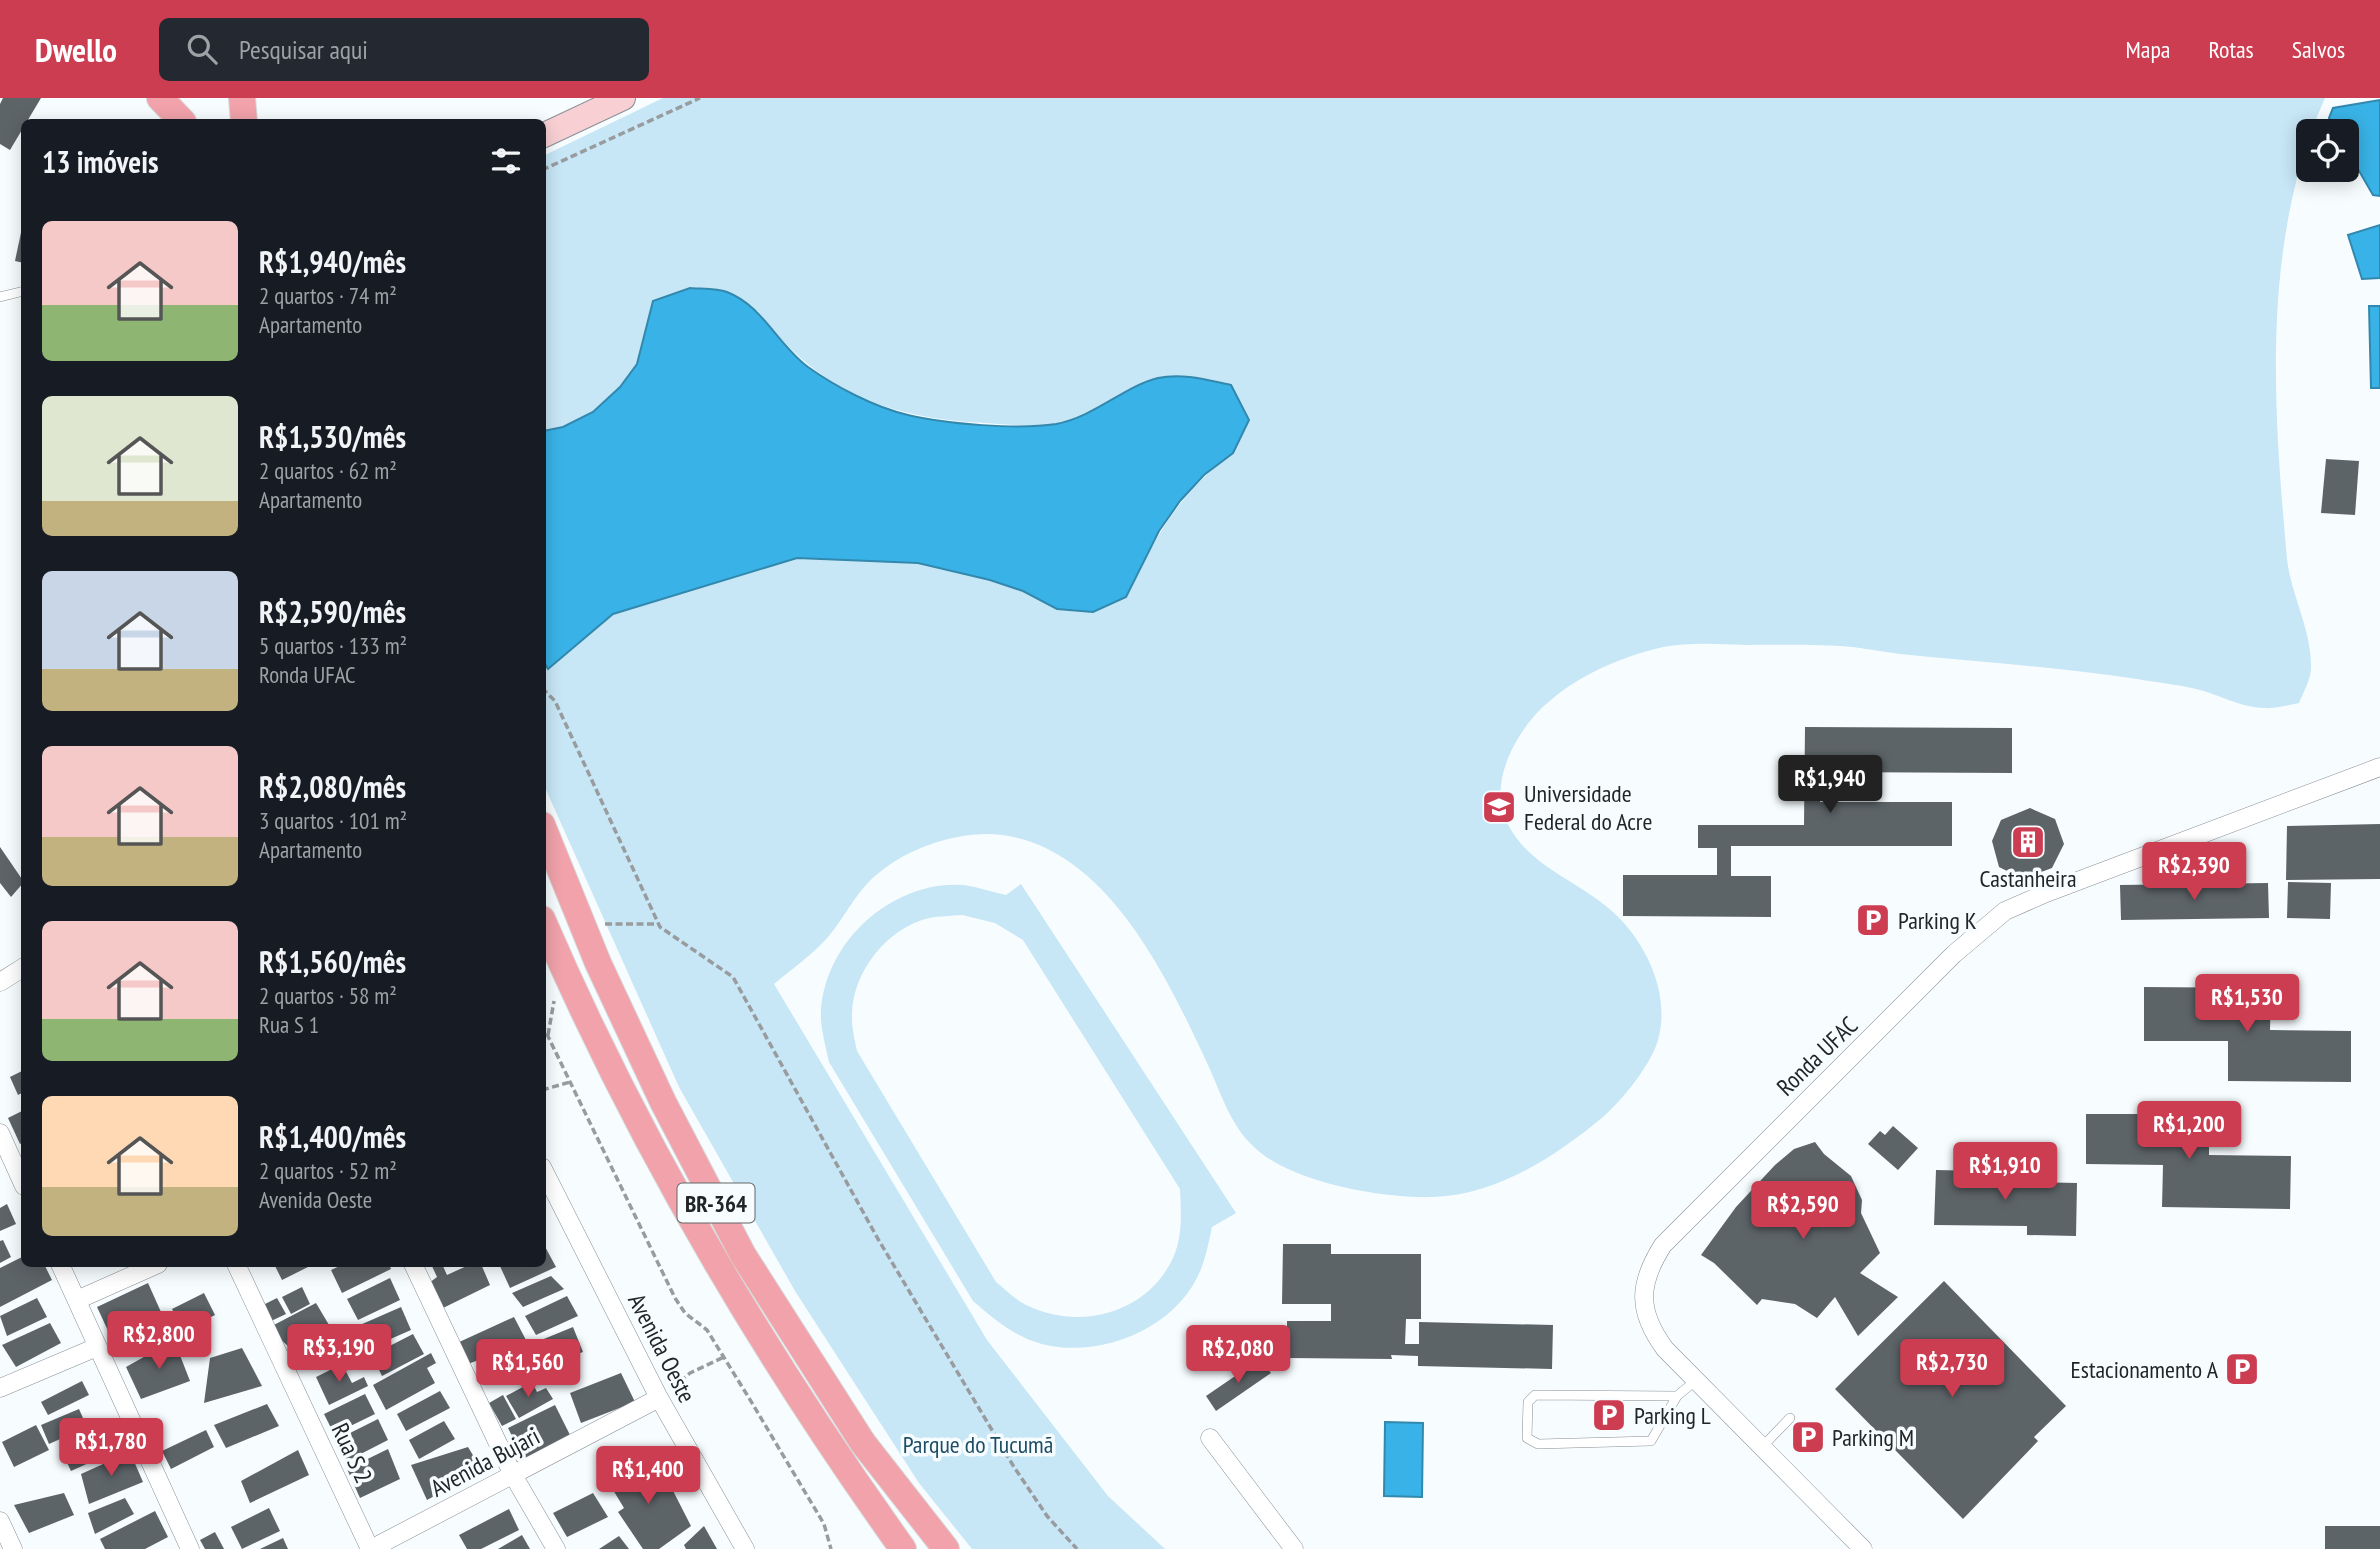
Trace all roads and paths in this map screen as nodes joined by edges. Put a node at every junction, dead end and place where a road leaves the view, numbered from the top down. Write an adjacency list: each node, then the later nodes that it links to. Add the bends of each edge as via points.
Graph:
1 (160, 98): 5 (main road)
2 (242, 98): 6 (main road)
3 (623, 98): 7 (street)
4 (700, 98): 8 (path)
5 (180, 119)
6 (244, 119)
7 (546, 134)
8 (546, 168)
9 (21, 292): 10 (lane)
10 (0, 298)
11 (546, 692): 47 (path, via 555,701 660,927 733,977 878,1239 1014,1467 1047,1516)
12 (2380, 767): 30 (street, Ronda UFAC, via 2046,893 2005,911 1969,939 1663,1245 1650,1265 1643,1308 1651,1330)
13 (546, 835): 46 (main road, BR-364, via 663,1102 743,1255 863,1443)
14 (546, 928): 45 (main road, BR-364, via 600,1047 689,1214 824,1438)
15 (21, 969): 16 (street)
16 (0, 982)
17 (546, 1032): 18 (path)
18 (570, 1082): 19 (path); 29 (path, via 675,1298 707,1330)
19 (546, 1089)
20 (0, 1133): 22 (street)
21 (546, 1175): 33 (street, Avenida Oeste)
22 (21, 1179)
23 (61, 1267): 27 (street)
24 (151, 1267): 27 (street)
25 (237, 1267): 41 (street, Rua S 2)
26 (414, 1267): 37 (street)
27 (77, 1300): 28 (street)
28 (97, 1347): 31 (street); 40 (street)
29 (724, 1357): 33 (path, via 690,1373); 44 (path, via 824,1524)
30 (1695, 1381): 32 (lane); 36 (street, Ronda UFAC)
31 (0, 1388)
32 (1676, 1396): 32 (lane, via 1535,1395 1528,1402 1527,1438 1538,1444 1643,1443 1651,1440)
33 (659, 1398): 37 (street, Avenida Bujari); 43 (street, Avenida Oeste)
34 (1790, 1418): 36 (lane)
35 (1210, 1438): 48 (street)
36 (1762, 1447): 49 (street, Ronda UFAC)
37 (513, 1475): 41 (street, Avenida Bujari); 42 (street)
38 (0, 1521): 39 (street)
39 (13, 1549)
40 (190, 1549)
41 (370, 1549)
42 (556, 1549)
43 (745, 1549)
44 (831, 1549)
45 (903, 1549)
46 (946, 1549)
47 (1077, 1549)
48 (1294, 1549)
49 (1863, 1549)

